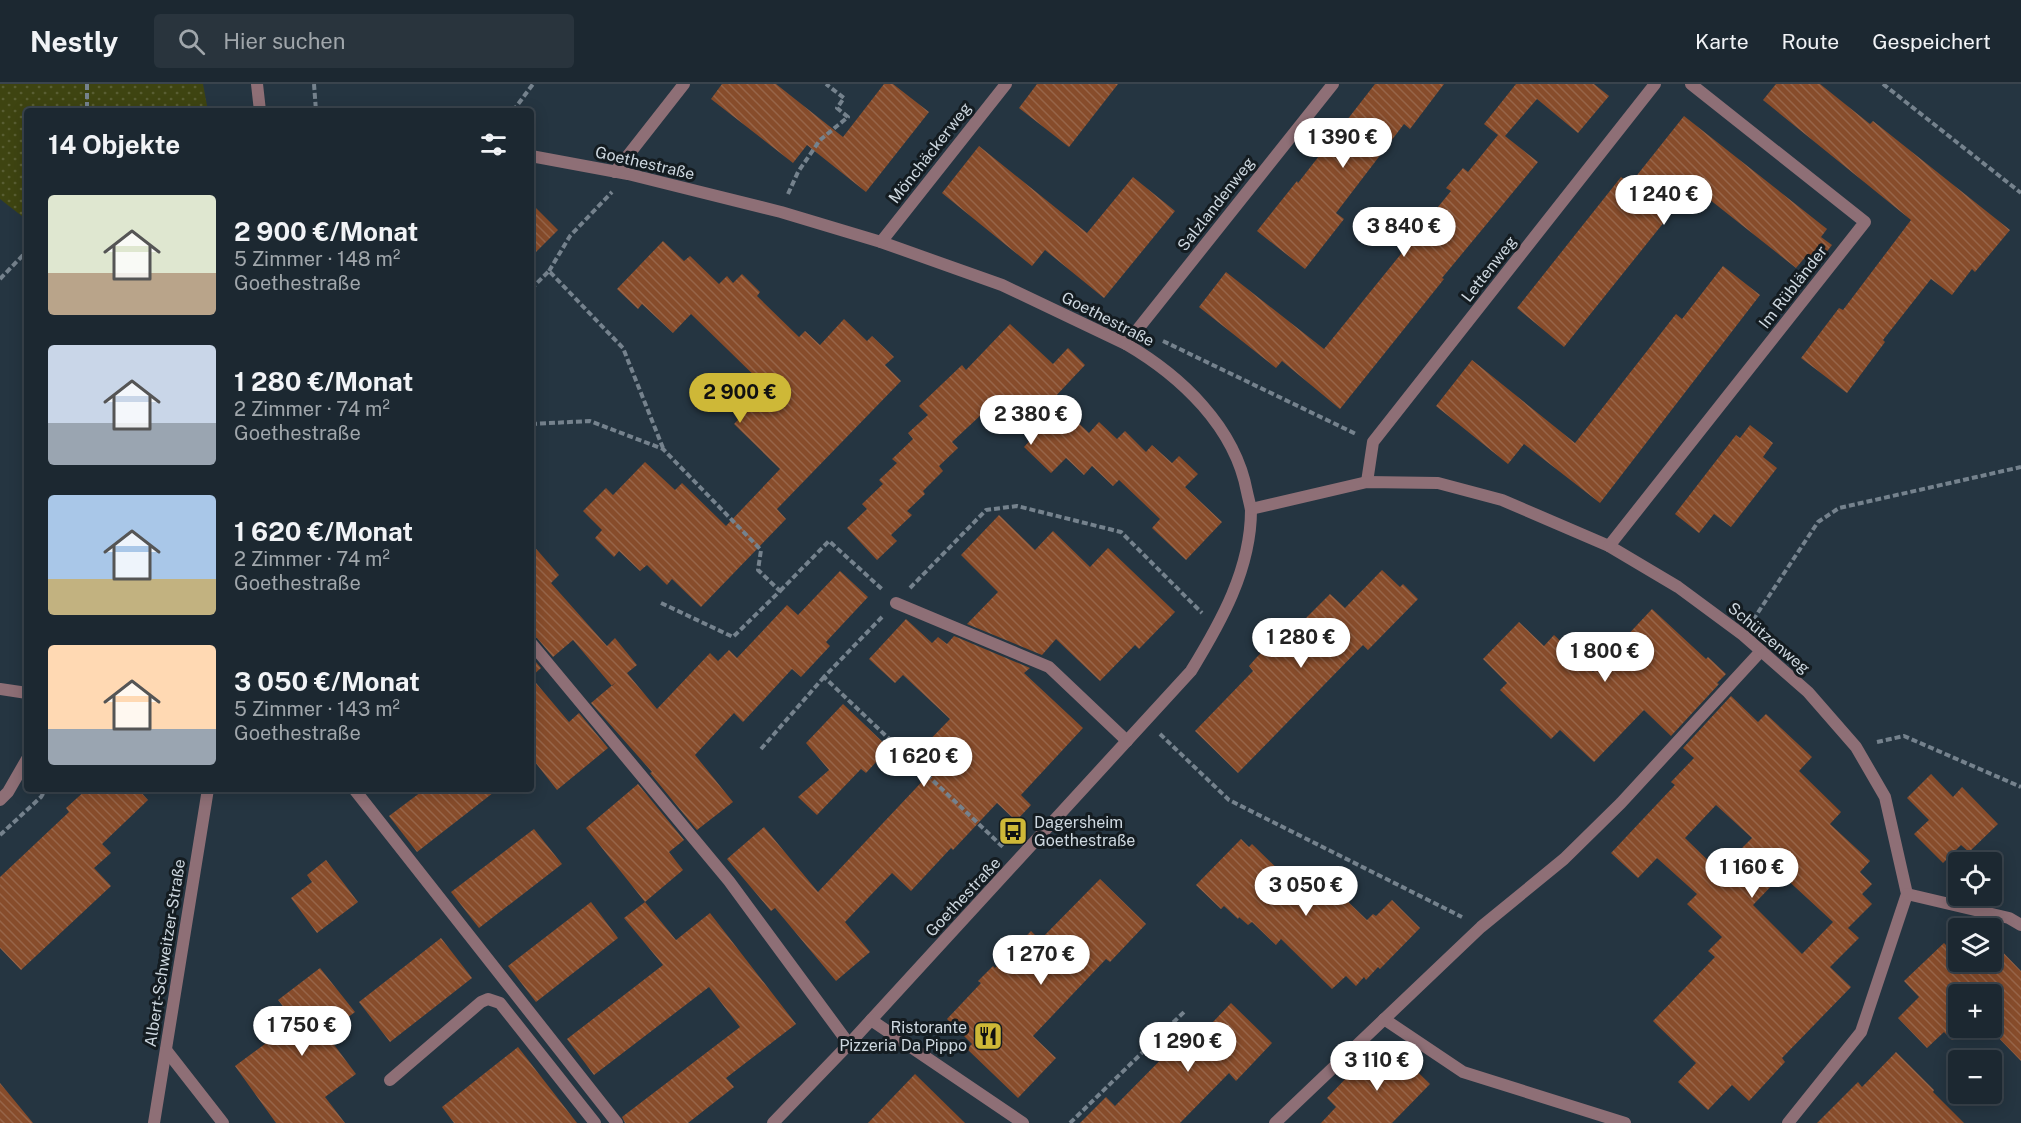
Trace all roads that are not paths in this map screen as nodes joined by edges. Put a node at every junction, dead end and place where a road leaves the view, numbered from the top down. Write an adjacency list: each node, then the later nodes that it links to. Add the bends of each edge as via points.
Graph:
1 (257, 84): 7 (street)
2 (684, 84): 9 (street)
3 (1006, 84): 10 (street, Mönchäckerweg)
4 (1333, 84): 11 (street, Salzlandenweg)
5 (1691, 84): 14 (street, Im Rübländer, via 1865,222)
6 (1653, 85): 12 (street, Lettenweg, via 1373,442)
7 (260, 108)
8 (534, 157): 9 (street, Goethestraße)
9 (615, 172): 10 (street, Goethestraße, via 781,212)
10 (880, 242): 11 (street, Goethestraße, via 1002,285)
11 (1126, 344): 13 (street, Goethestraße, via 1171,375 1204,407 1230,443 1244,473)
12 (1367, 482): 13 (street, Schützenweg); 14 (street, Schützenweg, via 1438,483 1502,501)
13 (1251, 509): 20 (street, Goethestraße, via 1243,563 1218,627 1191,671)
14 (1609, 546): 17 (street, Schützenweg, via 1678,587)
15 (896, 603): 20 (street, via 1049,667)
16 (534, 648): 29 (street, via 729,881)
17 (1761, 651): 25 (street, Schützenweg, via 1808,692 1856,747 1885,797); 27 (street, via 1564,859 1481,927)
18 (0, 689): 19 (street)
19 (24, 693)
20 (1127, 741): 28 (street, Goethestraße)
21 (24, 764): 24 (street)
22 (208, 792): 30 (street, Albert-Schweitzer-Straße)
23 (356, 792): 35 (street)
24 (0, 800)
25 (1907, 894): 26 (street, via 2009,918); 40 (street, via 1861,1032)
26 (2021, 925)
27 (1384, 1019): 38 (street); 39 (street, via 1463,1072)
28 (871, 1020): 29 (street, Goethestraße); 37 (street)
29 (849, 1044): 36 (street, Goethestraße)
30 (166, 1050): 32 (street, Albert-Schweitzer-Straße); 33 (street)
31 (390, 1080): 34 (street, via 489,999 500,1003)
32 (154, 1123)
33 (223, 1123)
34 (595, 1123)
35 (617, 1123)
36 (773, 1123)
37 (1023, 1123)
38 (1275, 1123)
39 (1625, 1123)
40 (1788, 1123)

